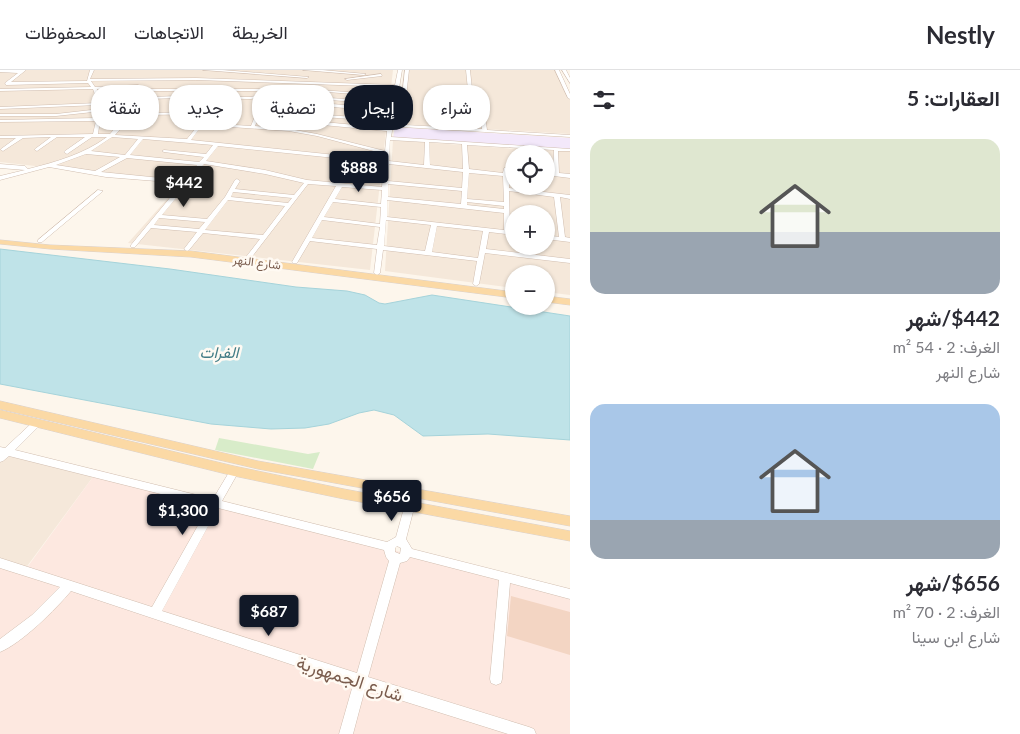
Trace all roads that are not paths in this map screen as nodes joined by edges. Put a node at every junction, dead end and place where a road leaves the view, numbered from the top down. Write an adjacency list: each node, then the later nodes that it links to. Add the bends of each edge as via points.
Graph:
1 (92, 70): 19 (street)
2 (205, 70): 15 (street)
3 (286, 70): 15 (street)
4 (305, 70): 13 (street)
5 (406, 70): 24 (street)
6 (468, 70): 45 (street, via 470,90 480,95)
7 (557, 70): 31 (street)
8 (564, 70): 11 (street); 20 (street)
9 (0, 71): 10 (street)
10 (23, 71): 18 (street)
11 (570, 71)
12 (399, 73): 13 (street)
13 (381, 75): 15 (street, via 349,79)
14 (162, 76): 16 (street)
15 (285, 76): 21 (street)
16 (150, 78): 19 (street); 21 (street)
17 (0, 79): 18 (street)
18 (13, 79): 19 (street); 25 (street)
19 (88, 79): 22 (street); 25 (street)
20 (569, 80)
21 (283, 82): 23 (street)
22 (92, 85)
23 (369, 85)
24 (404, 85)
25 (2, 87): 26 (street)
26 (91, 88)
27 (159, 90): 28 (street)
28 (252, 90)
29 (159, 98): 30 (street)
30 (252, 98)
31 (570, 98)
32 (84, 102): 33 (street)
33 (0, 104)
34 (91, 105): 35 (street)
35 (0, 108)
36 (91, 111): 37 (street)
37 (0, 115)
38 (0, 121): 46 (street, via 96,119)
39 (413, 126): 45 (street)
40 (117, 130): 48 (street)
41 (196, 130): 55 (street)
42 (281, 130): 49 (street)
43 (306, 130): 49 (street)
44 (390, 130): 54 (street)
45 (485, 131): 50 (street)
46 (93, 134): 47 (street); 48 (street); 65 (street)
47 (57, 135): 52 (street); 61 (street)
48 (113, 135): 53 (street); 66 (street)
49 (317, 135): 67 (street)
50 (570, 136)
51 (0, 137): 52 (street)
52 (23, 137): 60 (street)
53 (142, 138): 55 (street); 68 (street)
54 (388, 138): 56 (street); 67 (street)
55 (188, 141): 58 (street)
56 (427, 141): 57 (street); 74 (street)
57 (464, 143): 59 (street); 76 (street)
58 (218, 144): 69 (street); 70 (street)
59 (505, 146)
60 (3, 150)
61 (37, 150)
62 (556, 150): 63 (street); 79 (street)
63 (570, 150)
64 (164, 151): 69 (street)
65 (67, 152)
66 (85, 152): 68 (street); 72 (street)
67 (387, 153): 70 (street)
68 (126, 156): 71 (street); 77 (street)
69 (208, 156): 71 (street)
70 (386, 162): 74 (street); 86 (street)
71 (202, 163): 85 (street); 104 (street)
72 (46, 164): 75 (street); 77 (street)
73 (0, 166): 75 (street)
74 (427, 167): 76 (street)
75 (33, 169): 82 (street)
76 (466, 171): 81 (street); 91 (street)
77 (96, 173): 83 (street)
78 (555, 173): 80 (street)
79 (556, 173): 80 (street)
80 (570, 175)
81 (505, 176)
82 (0, 178)
83 (169, 180)
84 (237, 181): 89 (street)
85 (307, 182): 87 (street); 95 (street)
86 (385, 182): 90 (street); 91 (street)
87 (340, 185): 90 (street); 99 (street)
88 (562, 186): 94 (street)
89 (232, 190): 95 (street); 97 (street)
90 (385, 190): 98 (street)
91 (465, 190): 100 (street)
92 (100, 191): 120 (street)
93 (552, 195): 94 (street)
94 (560, 196): 96 (street); 118 (street)
95 (296, 197): 101 (street)
96 (570, 197)
97 (227, 198): 101 (street); 107 (street)
98 (385, 198): 100 (street); 102 (street)
99 (331, 200): 102 (street); 105 (street)
100 (464, 203): 103 (street)
101 (289, 205): 115 (street)
102 (384, 206): 106 (street)
103 (505, 207)
104 (157, 216): 107 (street); 109 (street)
105 (320, 218): 110 (street); 117 (street)
106 (383, 218): 108 (street); 110 (street)
107 (209, 221): 112 (street)
108 (434, 224): 111 (street); 126 (street)
109 (149, 226): 112 (street); 122 (street)
110 (383, 226): 123 (street)
111 (486, 230): 113 (street); 125 (street)
112 (201, 231): 115 (street); 124 (street)
113 (505, 232)
114 (0, 236): 120 (main road, شارع النهر)
115 (264, 237): 128 (street)
116 (555, 238): 118 (street)
117 (308, 239): 123 (street); 131 (street)
118 (562, 239): 119 (street)
119 (570, 240)
120 (40, 241): 122 (main road, شارع النهر)
121 (0, 242): 127 (main road, شارع النهر)
122 (133, 246): 124 (main road, شارع النهر)
123 (381, 248): 126 (street); 132 (street)
124 (187, 249): 127 (main road, شارع النهر)
125 (483, 251): 129 (street); 130 (street)
126 (428, 254): 129 (street)
127 (218, 255): 128 (main road, شارع النهر); 135 (main road, شارع النهر)
128 (249, 257): 131 (main road, شارع النهر)
129 (481, 260): 133 (street)
130 (570, 261)
131 (295, 262): 132 (main road, شارع النهر)
132 (377, 273): 133 (main road, شارع النهر)
133 (476, 284): 134 (main road, شارع النهر)
134 (505, 288)
135 (505, 294)
136 (555, 294): 137 (main road)
137 (570, 296)
138 (555, 300): 139 (main road)
139 (570, 302)
140 (0, 405): 147 (main road, via 258,465)
141 (0, 414): 142 (main road)
142 (37, 423): 143 (street); 145 (main road)
143 (4, 450): 144 (street); 146 (street)
144 (0, 459)
145 (234, 471): 146 (street); 148 (main road)
146 (216, 504): 153 (street); 160 (street)
147 (494, 507): 149 (main road); 150 (main road)
148 (409, 508): 150 (main road); 152 (street)
149 (570, 521)
150 (492, 523): 151 (main road)
151 (570, 536)
152 (400, 542): 153 (street); 154 (street)
153 (388, 546): 155 (street, via 390,554)
154 (408, 552): 155 (street, via 402,558); 157 (street)
155 (396, 558): 163 (street)
156 (0, 563): 158 (street, شارع الجمهورية)
157 (505, 577): 159 (street); 162 (street)
158 (68, 586): 160 (street, شارع الجمهورية); 161 (street, via 40,617)
159 (570, 594)
160 (154, 614): 163 (street, شارع الجمهورية)
161 (0, 646)
162 (496, 679)
163 (361, 681): 164 (street); 165 (street, شارع الجمهورية)
164 (346, 734)
165 (530, 734)

